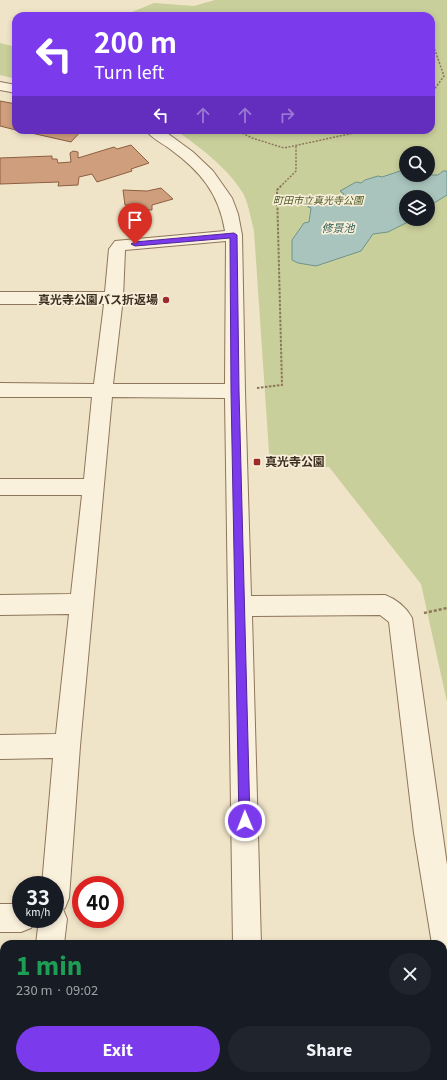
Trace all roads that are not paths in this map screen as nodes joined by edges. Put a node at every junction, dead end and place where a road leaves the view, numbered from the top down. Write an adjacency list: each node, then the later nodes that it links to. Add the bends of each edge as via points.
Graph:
1 (0, 86): 2 (street)
2 (12, 88)
3 (159, 134): 4 (street, via 194,159 221,192)
4 (234, 235): 6 (street, via 121,245 116,249); 9 (street)
5 (0, 298): 6 (street)
6 (114, 298): 8 (street)
7 (0, 390): 8 (street)
8 (103, 390): 9 (street); 11 (street)
9 (235, 391): 14 (street)
10 (0, 487): 11 (street)
11 (94, 487): 12 (street)
12 (82, 604): 13 (street); 15 (street)
13 (0, 605)
14 (240, 606): 22 (street); 23 (street, via 385,605 400,618 428,833)
15 (67, 746): 16 (street); 17 (street)
16 (0, 747)
17 (57, 876)
18 (0, 918): 19 (street)
19 (12, 918)
20 (52, 928): 21 (street)
21 (50, 940)
22 (247, 940)
23 (446, 940)

